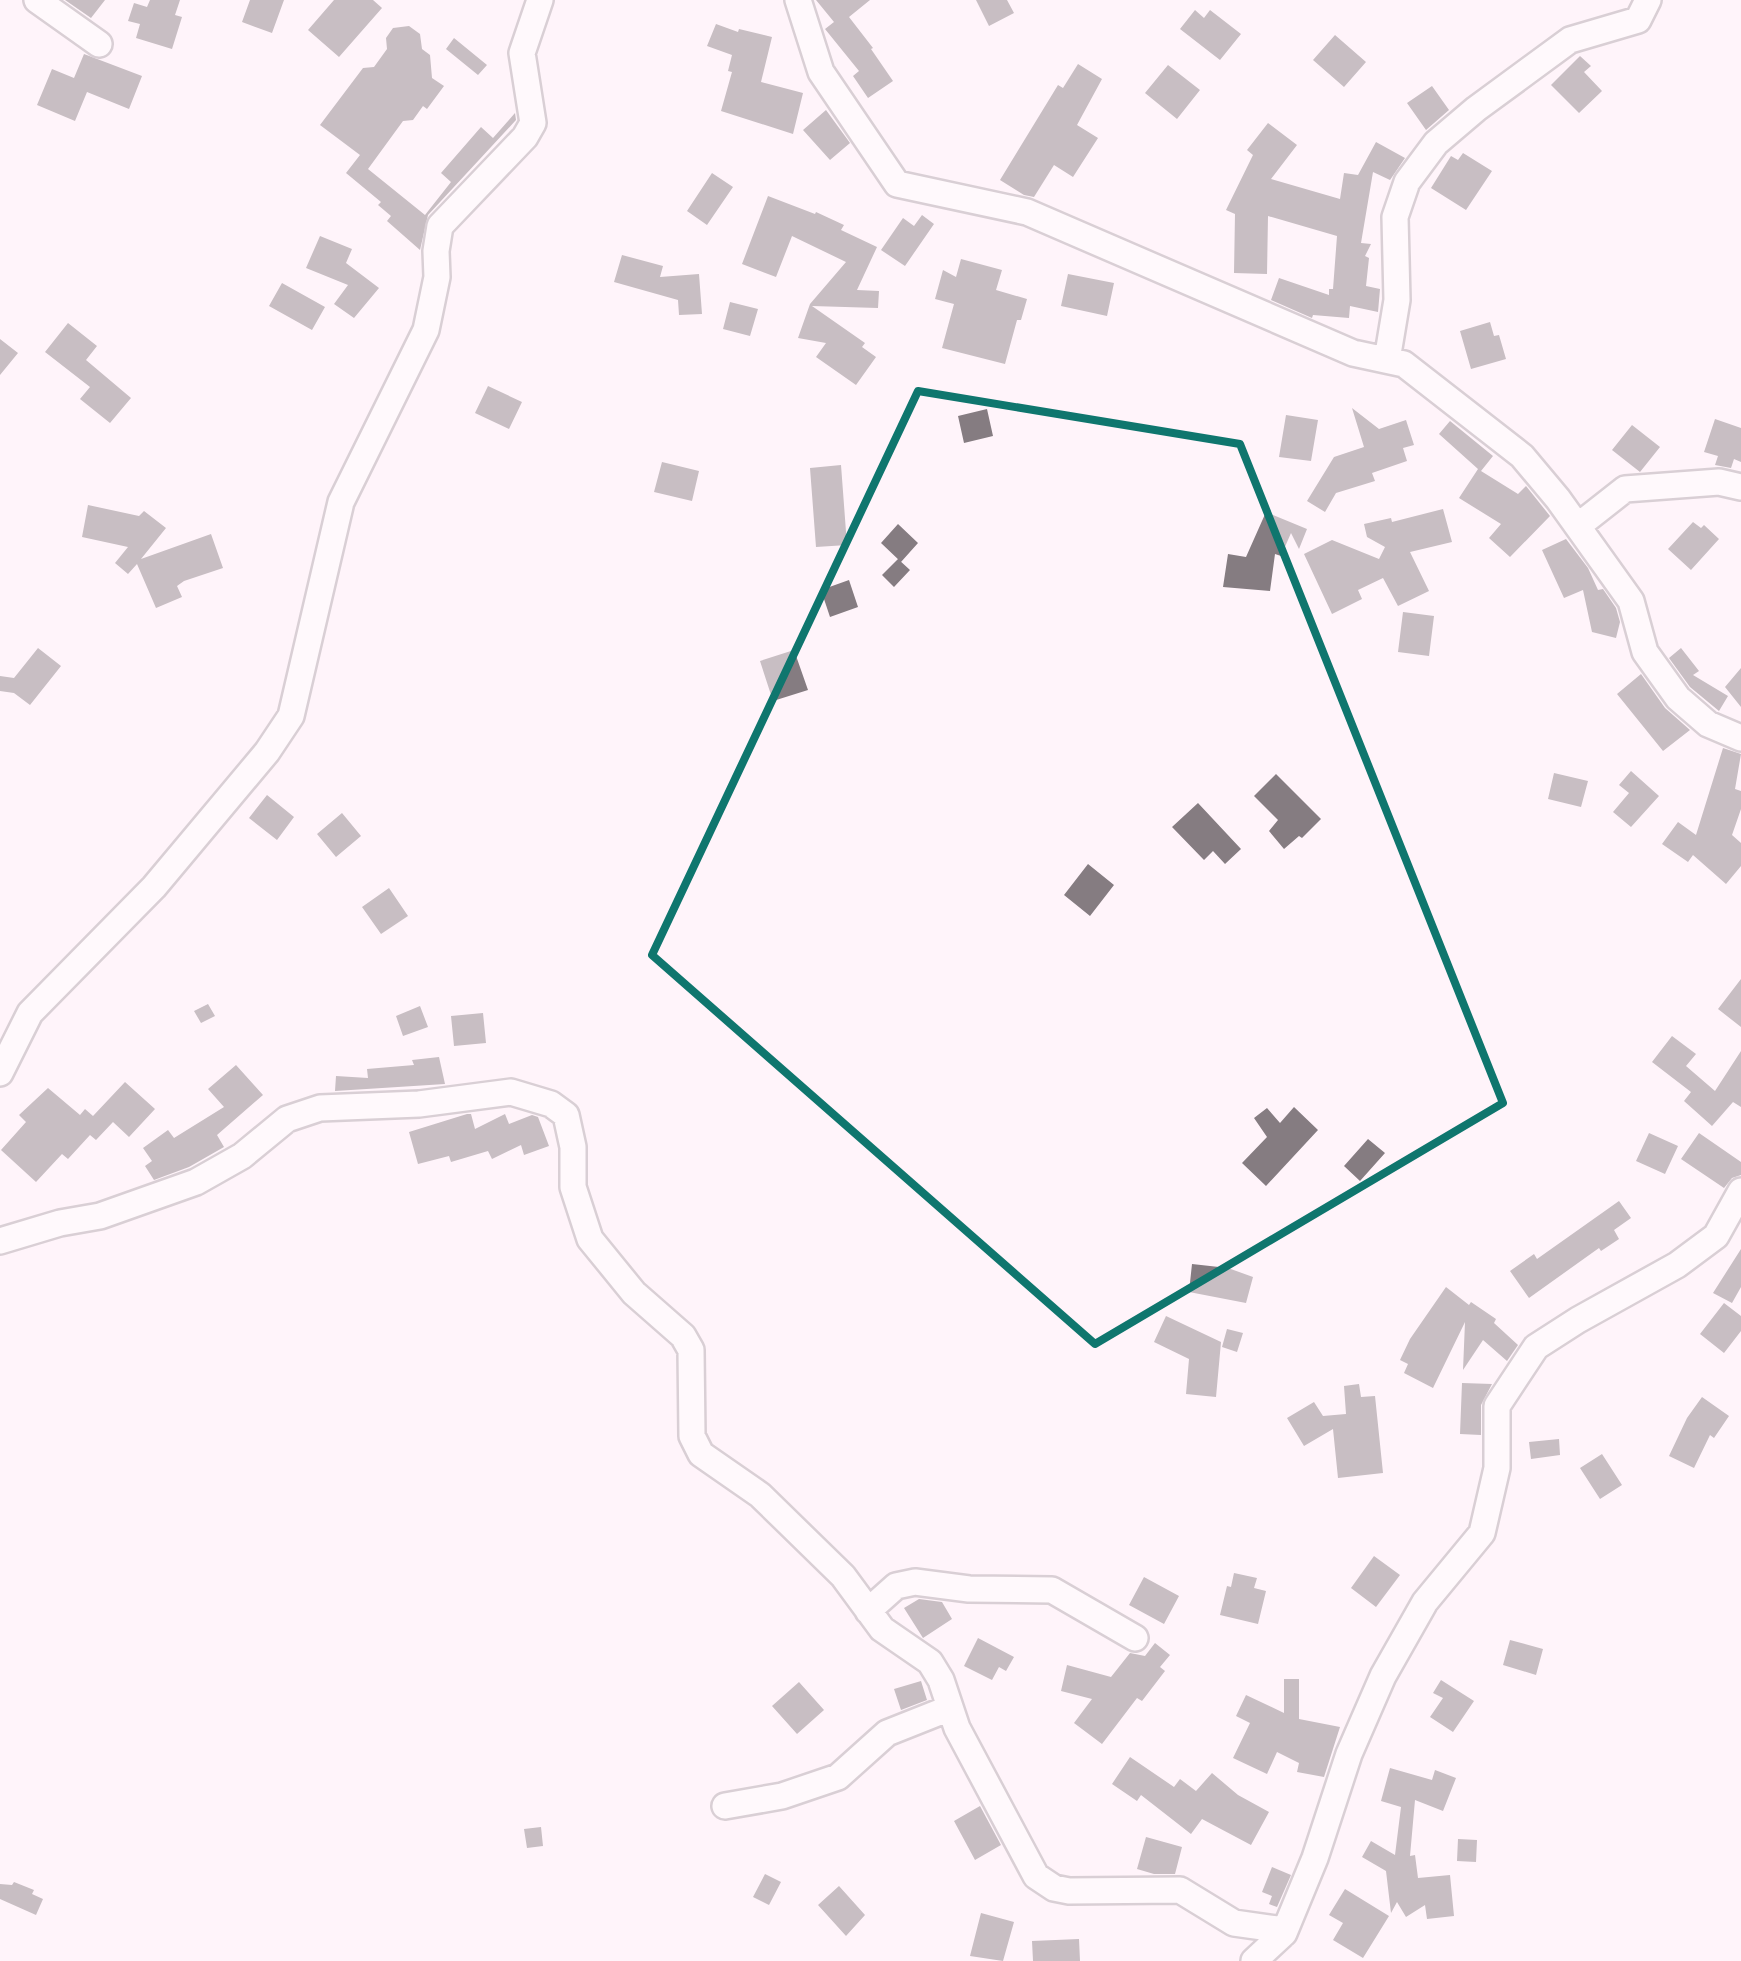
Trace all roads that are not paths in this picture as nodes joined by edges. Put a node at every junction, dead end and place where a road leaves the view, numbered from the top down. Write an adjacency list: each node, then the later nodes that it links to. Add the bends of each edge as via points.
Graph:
1 (37, 0): 5 (street)
2 (540, 0): 10 (street, via 522,52 533,122 440,226 426,330 341,502 292,716 154,887 30,1014)
3 (798, 0): 6 (street, via 821,72 897,184 1027,212 1353,353)
4 (1648, 0): 6 (street, via 1638,20 1570,40 1476,109 1436,143 1407,182 1395,216 1397,300)
5 (99, 44)
6 (1386, 360): 8 (street, via 1404,364 1522,456)
7 (1741, 487): 8 (street, via 1719,482 1626,489)
8 (1578, 526): 9 (street, via 1632,601 1645,652 1678,698 1708,724)
9 (1740, 736)
10 (0, 1073)
11 (1741, 1191): 17 (street, via 1716,1236 1536,1347 1497,1406 1496,1468 1482,1533 1425,1602 1383,1676)
12 (0, 1242): 13 (street, via 196,1182 287,1119 320,1108 511,1092 552,1104 566,1115 574,1188 590,1239 691,1350 692,1436 701,1454 760,1495 843,1576)
13 (868, 1610): 14 (street, via 896,1586 914,1582 1052,1590); 15 (street, via 882,1629 930,1662)
14 (1135, 1638)
15 (950, 1708): 16 (street, via 886,1733 838,1777); 17 (street, via 1036,1876 1068,1891 1180,1890 1234,1923)
16 (725, 1806)
17 (1284, 1933): 18 (street)
18 (1254, 1961)

